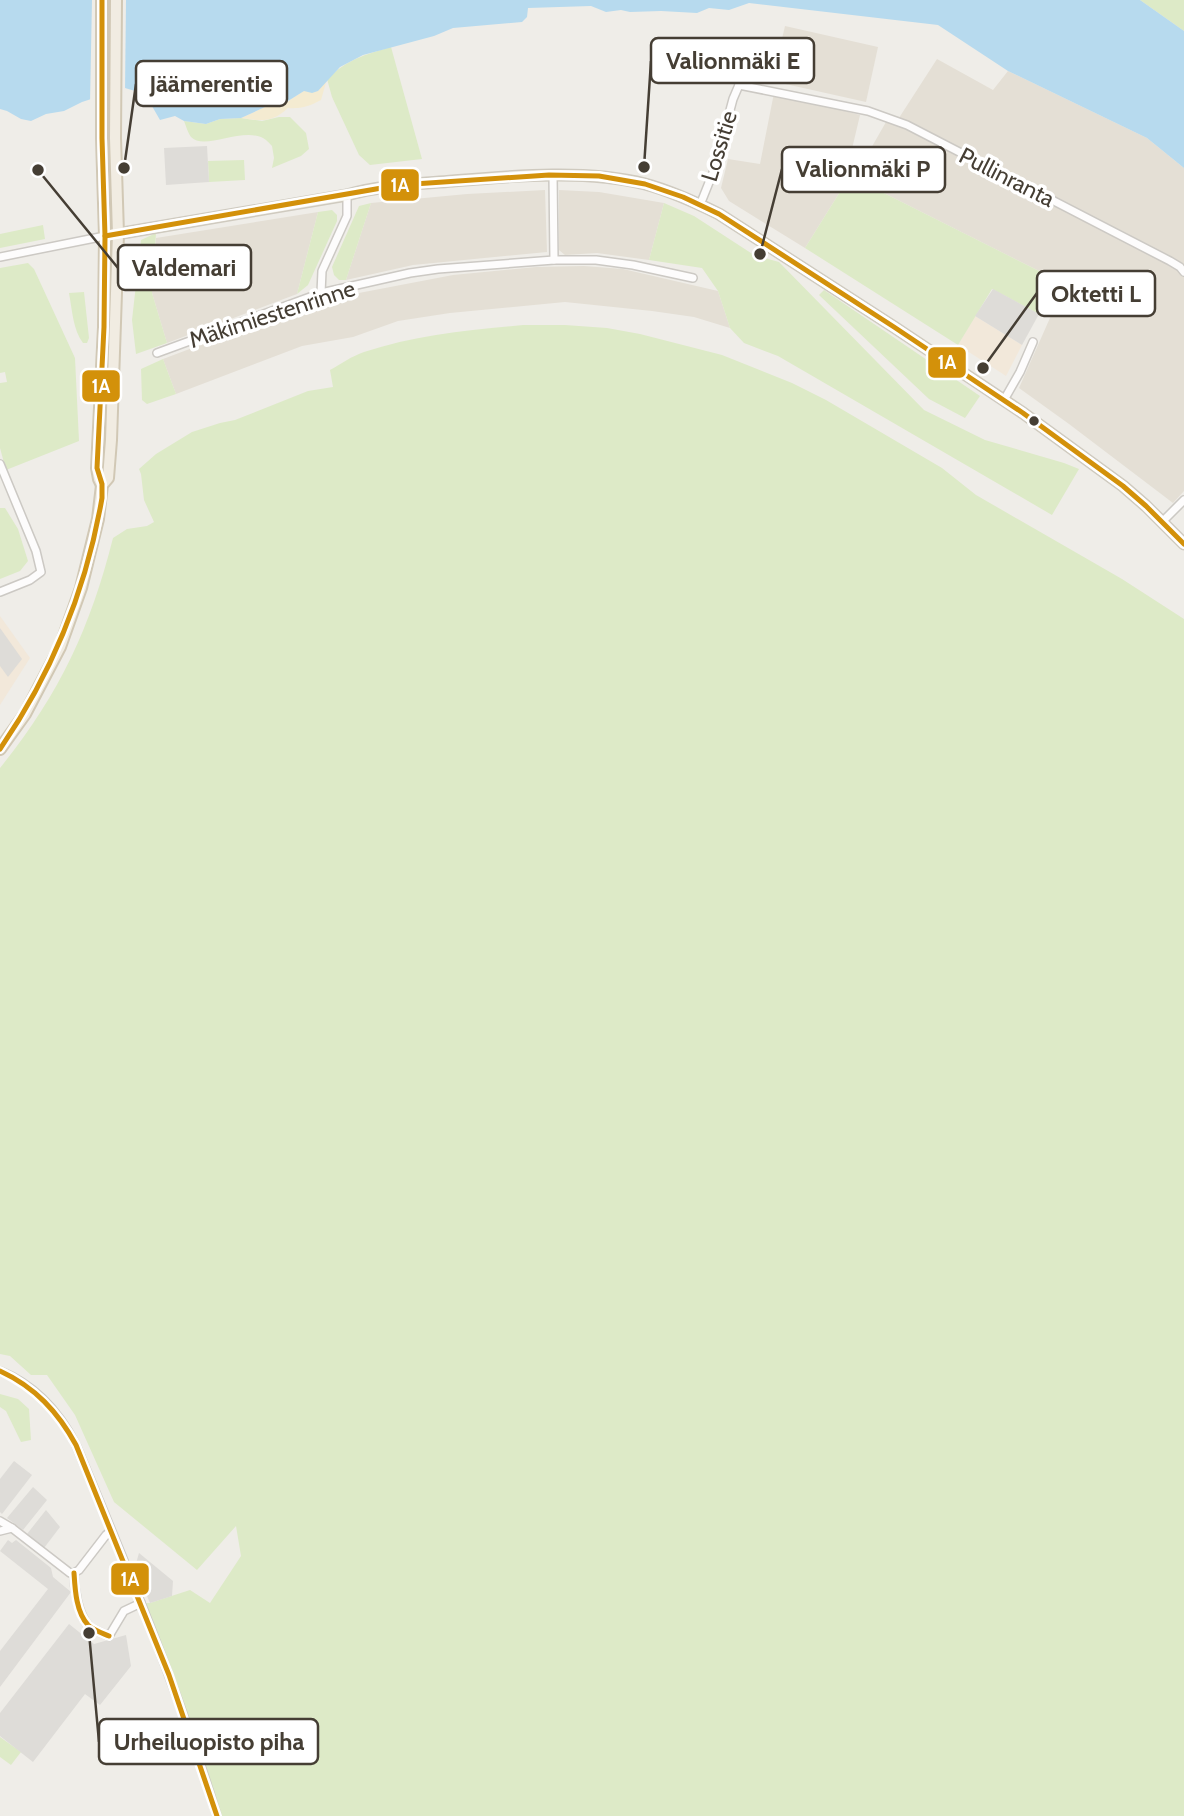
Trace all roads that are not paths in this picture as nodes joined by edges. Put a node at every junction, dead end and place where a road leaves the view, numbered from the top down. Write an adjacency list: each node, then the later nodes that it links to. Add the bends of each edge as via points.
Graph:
1 (102, 0): 9 (main road)
2 (116, 0): 8 (main road)
3 (748, 47): 4 (street, Lossitie)
4 (740, 85): 7 (street, Lossitie); 12 (street, Pullinranta, via 868,111 908,125)
5 (553, 175): 6 (main road, via 393,186); 7 (main road, via 643,183); 11 (street)
6 (347, 195): 8 (main road); 14 (street, via 347,216 323,271)
7 (700, 205): 17 (main road, via 757,237)
8 (118, 234): 9 (main road); 19 (main road, via 111,440 108,478)
9 (104, 236): 10 (street); 19 (main road, via 97,468)
10 (0, 257)
11 (554, 260): 13 (street, Mäkimiestenrinne, via 596,260); 14 (street, Mäkimiestenrinne, via 438,269)
12 (1184, 272)
13 (693, 278)
14 (321, 293): 16 (street, Mäkimiestenrinne)
15 (1033, 342): 17 (street)
16 (157, 353)
17 (1004, 400): 21 (main road, via 1122,486)
18 (0, 464): 23 (street, via 37,551 41,572)
19 (102, 485): 24 (main road, via 92,548 60,647 25,714)
20 (1184, 500): 21 (street)
21 (1162, 522): 22 (main road)
22 (1184, 544)
23 (0, 592)
24 (0, 749)
25 (0, 1371): 29 (street, via 39,1394 63,1422)
26 (0, 1521): 27 (street)
27 (12, 1528): 28 (street); 30 (street)
28 (0, 1531)
29 (111, 1531): 30 (street); 31 (street)
30 (74, 1573): 31 (street, via 82,1616 93,1629 110,1636 124,1611)
31 (141, 1603): 32 (street)
32 (216, 1816)

